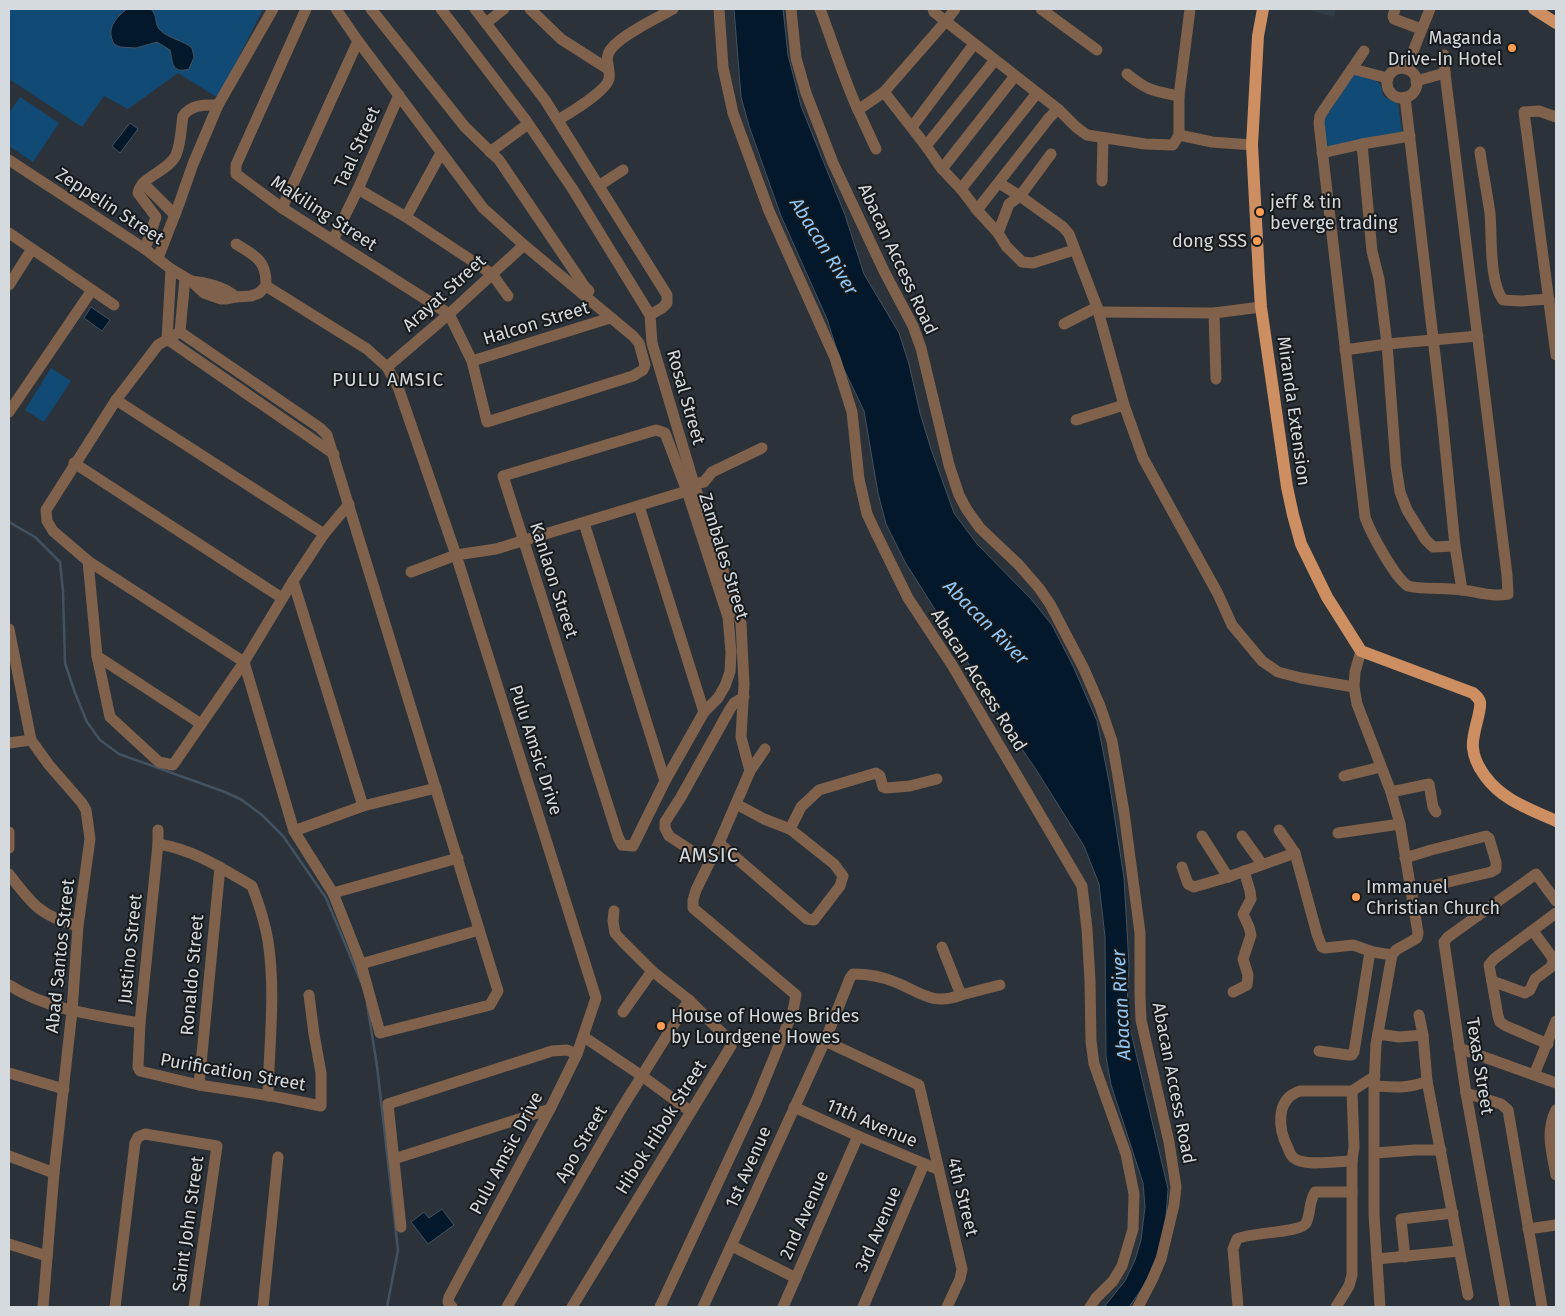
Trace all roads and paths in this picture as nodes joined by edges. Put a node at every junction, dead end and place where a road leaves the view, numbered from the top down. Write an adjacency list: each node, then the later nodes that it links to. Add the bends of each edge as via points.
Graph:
1 (273, 9): 44 (street)
2 (306, 9): 73 (street, Makiling Street, via 236,166 236,174)
3 (336, 9): 25 (street)
4 (371, 9): 59 (street, via 465,127)
5 (440, 9): 49 (street, Rosal Street)
6 (475, 9): 22 (street)
7 (504, 9): 22 (street)
8 (530, 9): 32 (street, via 561,39)
9 (673, 9): 32 (street, via 611,49 607,56)
10 (719, 9): 272 (street, Abacan Access Road, via 723,67 734,113 778,232 834,358 852,412 859,479 871,522 908,598 952,665 1082,886 1094,1064 1126,1154 1134,1204 1133,1230 1122,1266 1114,1281)
11 (791, 9): 273 (street, Abacan Access Road, via 796,58 804,85 833,163 913,326 959,495 980,528 1019,565 1050,604 1084,670 1112,741 1140,933 1141,1020 1176,1187 1161,1259)
12 (820, 9): 46 (street)
13 (932, 9): 21 (street)
14 (955, 9): 21 (street)
15 (1041, 9): 27 (street)
16 (1190, 9): 42 (street)
17 (1262, 9): 55 (main road, Miranda Extension)
18 (1395, 9): 24 (street, via 1394,19)
19 (1430, 9): 24 (street)
20 (1534, 9): 23 (main road)
21 (946, 21): 26 (street); 39 (street)
22 (486, 23): 48 (street)
23 (1556, 23)
24 (1421, 29): 31 (street)
25 (358, 41): 41 (street); 73 (street)
26 (974, 44): 30 (street); 50 (street)
27 (1097, 50)
28 (1364, 51): 33 (street)
29 (1444, 55): 34 (street)
30 (995, 60): 36 (street); 56 (street)
31 (1406, 68): 37 (street, via 1392,71); 38 (street)
32 (608, 69): 48 (street, via 610,76 602,89)
33 (1353, 69): 37 (street); 61 (street, via 1320,116)
34 (1445, 73): 38 (street); 105 (street)
35 (1127, 74): 42 (street, via 1151,91)
36 (1015, 76): 40 (street); 64 (street)
37 (1387, 78): 43 (street, via 1390,93)
38 (1416, 81): 43 (street, via 1412,93)
39 (884, 92): 46 (street); 50 (street)
40 (1037, 93): 45 (street); 71 (street)
41 (399, 96): 58 (street); 70 (street, Taal Street)
42 (1179, 96): 51 (street)
43 (1405, 97): 52 (street)
44 (218, 105): 67 (street, via 197,106 186,111 176,154 166,168); 75 (street)
45 (1058, 109): 53 (street, via 1087,135); 68 (street)
46 (858, 110): 57 (street)
47 (1556, 117): 93 (street, via 1539,110 1524,112)
48 (558, 120): 69 (street)
49 (528, 124): 59 (street); 101 (street, Rosal Street, via 572,188)
50 (912, 127): 56 (street)
51 (1179, 135): 53 (street, via 1173,145); 55 (street)
52 (1410, 136): 54 (street); 107 (street)
53 (1103, 138): 66 (street)
54 (1362, 144): 61 (street); 109 (street)
55 (1252, 145): 95 (main road, Miranda Extension)
56 (926, 146): 64 (street)
57 (876, 149)
58 (441, 152): 76 (street); 81 (street, via 484,208)
59 (490, 152): 108 (street, via 499,160 585,287)
60 (1480, 152): 93 (street, via 1498,294 1504,300)
61 (1322, 153): 110 (street)
62 (1051, 154): 72 (street)
63 (9, 160): 83 (street, Zeppelin Street)
64 (942, 169): 71 (street)
65 (623, 170): 69 (street)
66 (1102, 182)
67 (144, 183): 75 (street); 83 (street, via 138,193 156,218)
68 (1000, 183): 72 (street); 74 (street)
69 (600, 185): 101 (street, via 667,295 667,303)
70 (358, 189): 76 (street); 79 (street, Taal Street)
71 (961, 189): 74 (street)
72 (1020, 196): 78 (street, via 1009,204); 84 (street, via 1063,227)
73 (282, 208): 79 (street, Makiling Street)
74 (977, 210): 78 (street)
75 (174, 216): 85 (street)
76 (406, 217): 87 (street)
77 (9, 233): 82 (street)
78 (998, 233): 84 (street, via 1022,262 1033,263)
79 (333, 240): 100 (street, Makiling Street)
80 (236, 244): 90 (street, via 262,263)
81 (524, 245): 87 (street, Arayat Street); 102 (street)
82 (32, 249): 89 (street); 91 (street)
83 (145, 249): 85 (street, Zeppelin Street)
84 (1074, 250): 96 (street)
85 (158, 258): 86 (street, Zeppelin Street)
86 (170, 269): 88 (street, Zeppelin Street); 97 (street)
87 (492, 274): 92 (street); 100 (street, Arayat Street)
88 (188, 280): 90 (street, Zeppelin Street, via 204,293 227,299 251,296); 98 (street)
89 (9, 285)
90 (266, 286): 113 (street, Pulu Amsic Drive, via 367,349)
91 (92, 290): 94 (street); 117 (street)
92 (508, 296)
93 (1549, 299): 111 (street)
94 (114, 305)
95 (1261, 307): 99 (street); 137 (main road, Miranda Extension, via 1292,515 1301,544 1326,597)
96 (1098, 309): 99 (street); 103 (street); 116 (street)
97 (168, 312): 98 (street); 106 (street)
98 (182, 312): 104 (street)
99 (1214, 313): 114 (street)
100 (449, 314): 112 (street); 113 (street, Arayat Street)
101 (650, 315): 108 (street, Rosal Street)
102 (610, 318): 112 (street, Halcon Street); 112 (street, via 639,343 645,365 643,370 633,376 487,422)
103 (1064, 324)
104 (180, 332): 106 (street); 121 (street, via 320,428 327,434)
105 (1478, 336): 107 (street); 134 (street, via 1508,594 1495,596)
106 (167, 339): 115 (street, via 158,345); 121 (street)
107 (1433, 340): 109 (street); 129 (street)
108 (652, 342): 123 (street, Rosal Street)
109 (1387, 344): 110 (street); 129 (street, via 1400,492 1407,510 1433,547)
110 (1345, 350): 134 (street, via 1369,528 1398,576 1409,586)
111 (1556, 355)
112 (472, 361)
113 (387, 367): 130 (street, Pulu Amsic Drive, via 398,387)
114 (1216, 379)
115 (116, 400): 122 (street); 127 (street)
116 (1124, 405): 118 (street); 141 (street, via 1149,471 1232,625 1262,662 1278,672)
117 (9, 412)
118 (1076, 420)
119 (665, 433): 123 (street, Zambales Street); 128 (street, Kanlaon Street, via 656,430 503,476)
120 (762, 448): 123 (street, via 712,472 704,482)
121 (334, 454): 124 (street)
122 (74, 463): 131 (street, via 46,510 47,521 53,531); 135 (street)
123 (690, 488): 125 (street); 142 (street, Rosal Street, via 740,623); 143 (street, Zambales Street, via 728,617 731,652 725,686)
124 (349, 504): 127 (street); 153 (street)
125 (639, 506): 126 (street); 143 (street)
126 (584, 523): 128 (street); 152 (street)
127 (324, 534): 133 (street)
128 (524, 540): 130 (street, via 496,549); 170 (street, Kanlaon Street, via 618,837 622,845)
129 (1455, 546): 134 (street)
130 (456, 555): 132 (street); 211 (street, Pulu Amsic Drive, via 595,992 596,1003)
131 (88, 561): 138 (street); 140 (street)
132 (411, 572)
133 (293, 581): 135 (street); 156 (street)
134 (1462, 590)
135 (282, 598): 140 (street)
136 (9, 629): 139 (street, Abad Santos Street)
137 (1362, 651): 141 (street); 158 (main road, via 1478,697 1480,703 1472,746 1485,777 1506,797)
138 (97, 656): 144 (street); 144 (street, via 110,717 159,762 174,765)
139 (11, 661): 145 (street, Abad Santos Street)
140 (244, 662): 144 (street); 163 (street)
141 (1354, 688): 148 (street)
142 (744, 697): 149 (street, Rosal Street, via 741,737); 175 (street, via 730,709 665,822 664,828 669,836)
143 (704, 712): 152 (street, Zambales Street)
144 (200, 724)
145 (31, 740): 146 (street); 187 (street, Abad Santos Street, via 86,810 90,839)
146 (9, 743)
147 (765, 749): 149 (street)
148 (1381, 767): 150 (street); 154 (street)
149 (750, 771): 155 (street)
150 (1344, 776)
151 (937, 779): 160 (street, via 886,788 876,772 819,790 801,807)
152 (665, 780): 170 (street, Zambales Street)
153 (436, 788): 156 (street); 173 (street)
154 (1391, 792): 157 (street, via 1429,784); 159 (street)
155 (736, 804): 160 (street); 168 (street)
156 (363, 806): 163 (street)
157 (1436, 812)
158 (1556, 821)
159 (1400, 824): 165 (street); 174 (street)
160 (790, 829): 168 (street, via 834,864 843,876 840,886 814,920 807,919)
161 (158, 830): 169 (street, Justino Street)
162 (1279, 830): 172 (street)
163 (294, 831): 183 (street)
164 (9, 832): 171 (street)
165 (1338, 833)
166 (1202, 836): 181 (street)
167 (1242, 836): 176 (street)
168 (719, 843): 175 (street)
169 (158, 844): 177 (street, via 197,855); 208 (street, Justino Street)
170 (633, 846)
171 (9, 848)
172 (1295, 853): 176 (street); 191 (street, via 1322,947 1352,945)
173 (458, 858): 183 (street); 188 (street)
174 (1405, 858): 182 (street); 182 (street, via 1486,836 1496,862 1496,869 1492,872)
175 (711, 860): 267 (street, via 696,890 693,908 796,996 793,1011 757,1099)
176 (1262, 864): 179 (street)
177 (220, 867): 224 (street, Ronaldo Street); 228 (street, via 252,886 268,941 271,990)
178 (1182, 867): 181 (street, via 1184,878 1191,887)
179 (1244, 871): 181 (street); 198 (street, via 1251,899 1243,911 1251,935 1243,959 1248,975 1247,985)
180 (9, 874): 187 (street, via 44,913)
181 (1228, 877)
182 (1410, 891): 192 (street, via 1417,938)
183 (333, 893): 193 (street)
184 (1556, 901): 214 (street, Texas Street, via 1536,874 1444,942)
185 (614, 911): 194 (street, Hibok Hibok Street, via 615,933)
186 (1556, 913): 189 (street)
187 (78, 926): 204 (street, Abad Santos Street)
188 (480, 930): 193 (street); 193 (street, via 498,991 490,1005 474,1010 380,1033)
189 (1533, 930): 195 (street, via 1491,961); 195 (street, via 1552,957 1551,966 1535,979 1526,993)
190 (942, 947): 200 (street)
191 (1370, 951): 192 (street); 203 (street)
192 (1392, 955): 202 (street)
193 (360, 964)
194 (652, 971): 201 (street, Hibok Hibok Street); 205 (street)
195 (1492, 982): 213 (street, via 1500,1022)
196 (9, 985): 204 (street)
197 (1000, 985): 200 (street)
198 (1233, 992)
199 (309, 995): 228 (street, Purification Street, via 321,1073 321,1106)
200 (961, 995): 212 (street, 1st Avenue, via 934,1000 894,982 853,974)
201 (689, 1000): 220 (street, Apo Street); 231 (street, Hibok Hibok Street, via 729,1040 731,1046)
202 (1383, 1004): 203 (street); 209 (street)
203 (1362, 1005): 215 (street, via 1352,1055)
204 (72, 1011): 208 (street); 225 (street, Abad Santos Street)
205 (623, 1012)
206 (1419, 1015): 210 (street)
207 (1556, 1021): 213 (street)
208 (140, 1023): 217 (street, Justino Street)
209 (1378, 1034): 210 (street, via 1399,1037); 221 (street)
210 (1423, 1035): 222 (street)
211 (584, 1036): 216 (street, Pulu Amsic Drive); 220 (street)
212 (825, 1041): 229 (street, 1st Avenue); 242 (street, 4th Street, via 919,1085)
213 (1548, 1044): 219 (street)
214 (1459, 1048): 219 (street); 227 (street, Texas Street)
215 (1319, 1051)
216 (577, 1054): 230 (street, Pulu Amsic Drive); 239 (street, via 567,1050 552,1051 388,1104)
217 (140, 1071): 224 (street, Purification Street)
218 (9, 1073): 225 (street)
219 (1534, 1074): 223 (street)
220 (642, 1076): 231 (street); 265 (street, Apo Street)
221 (1374, 1081): 222 (street, via 1405,1088); 226 (street); 236 (street)
222 (1427, 1081): 234 (street)
223 (1556, 1083)
224 (199, 1086): 228 (street, Purification Street)
225 (64, 1088): 243 (street, Abad Santos Street)
226 (1352, 1091): 240 (street); 240 (street, via 1294,1093 1285,1103 1280,1119 1282,1137 1293,1158 1305,1163)
227 (1466, 1093): 251 (street, via 1501,1104 1508,1110); 277 (street, Texas Street)
228 (268, 1096)
229 (794, 1107): 233 (street, 11th Avenue); 253 (street, 1st Avenue)
230 (550, 1110): 239 (street); 260 (street, Pulu Amsic Drive)
231 (690, 1111): 266 (street, Hibok Hibok Street)
232 (1555, 1116): 235 (street, via 1549,1133)
233 (858, 1136): 241 (street, 11th Avenue); 258 (street, 2nd Avenue)
234 (1441, 1150): 236 (street); 248 (street)
235 (1554, 1151): 244 (street)
236 (1375, 1152): 246 (street)
237 (9, 1156): 243 (street)
238 (278, 1157): 264 (street)
239 (394, 1160): 250 (street)
240 (1352, 1160): 245 (street)
241 (924, 1164): 242 (street, 11th Avenue); 270 (street, 3rd Avenue)
242 (938, 1169): 271 (street, 4th Street, via 962,1269)
243 (54, 1173): 255 (street, Abad Santos Street)
244 (1556, 1175)
245 (1352, 1192): 247 (street); 274 (street, via 1315,1192 1303,1226 1237,1239 1233,1249)
246 (1374, 1207): 247 (street); 257 (street)
247 (1352, 1208): 275 (street, via 1352,1275)
248 (1453, 1212): 254 (street); 256 (street, via 1401,1219)
249 (1556, 1225): 251 (street)
250 (401, 1227)
251 (1528, 1229): 278 (street)
252 (9, 1244): 255 (street)
253 (732, 1246): 258 (street); 268 (street, 1st Avenue)
254 (1459, 1251): 256 (street); 259 (street)
255 (47, 1256): 261 (street, Abad Santos Street)
256 (1405, 1257): 257 (street)
257 (1377, 1259): 276 (street)
258 (796, 1278): 269 (street, 2nd Avenue)
259 (1468, 1295)
260 (450, 1302)
261 (43, 1307)
262 (116, 1307): 263 (street, Saint John Street, via 135,1144 138,1137 145,1134 217,1146)
263 (194, 1307)
264 (262, 1307)
265 (507, 1307)
266 (572, 1307)
267 (660, 1307)
268 (703, 1307)
269 (783, 1307)
270 (862, 1307)
271 (947, 1307)
272 (1090, 1307)
273 (1138, 1307)
274 (1238, 1307)
275 (1336, 1307)
276 (1380, 1307)
277 (1505, 1307)
278 (1542, 1307)

